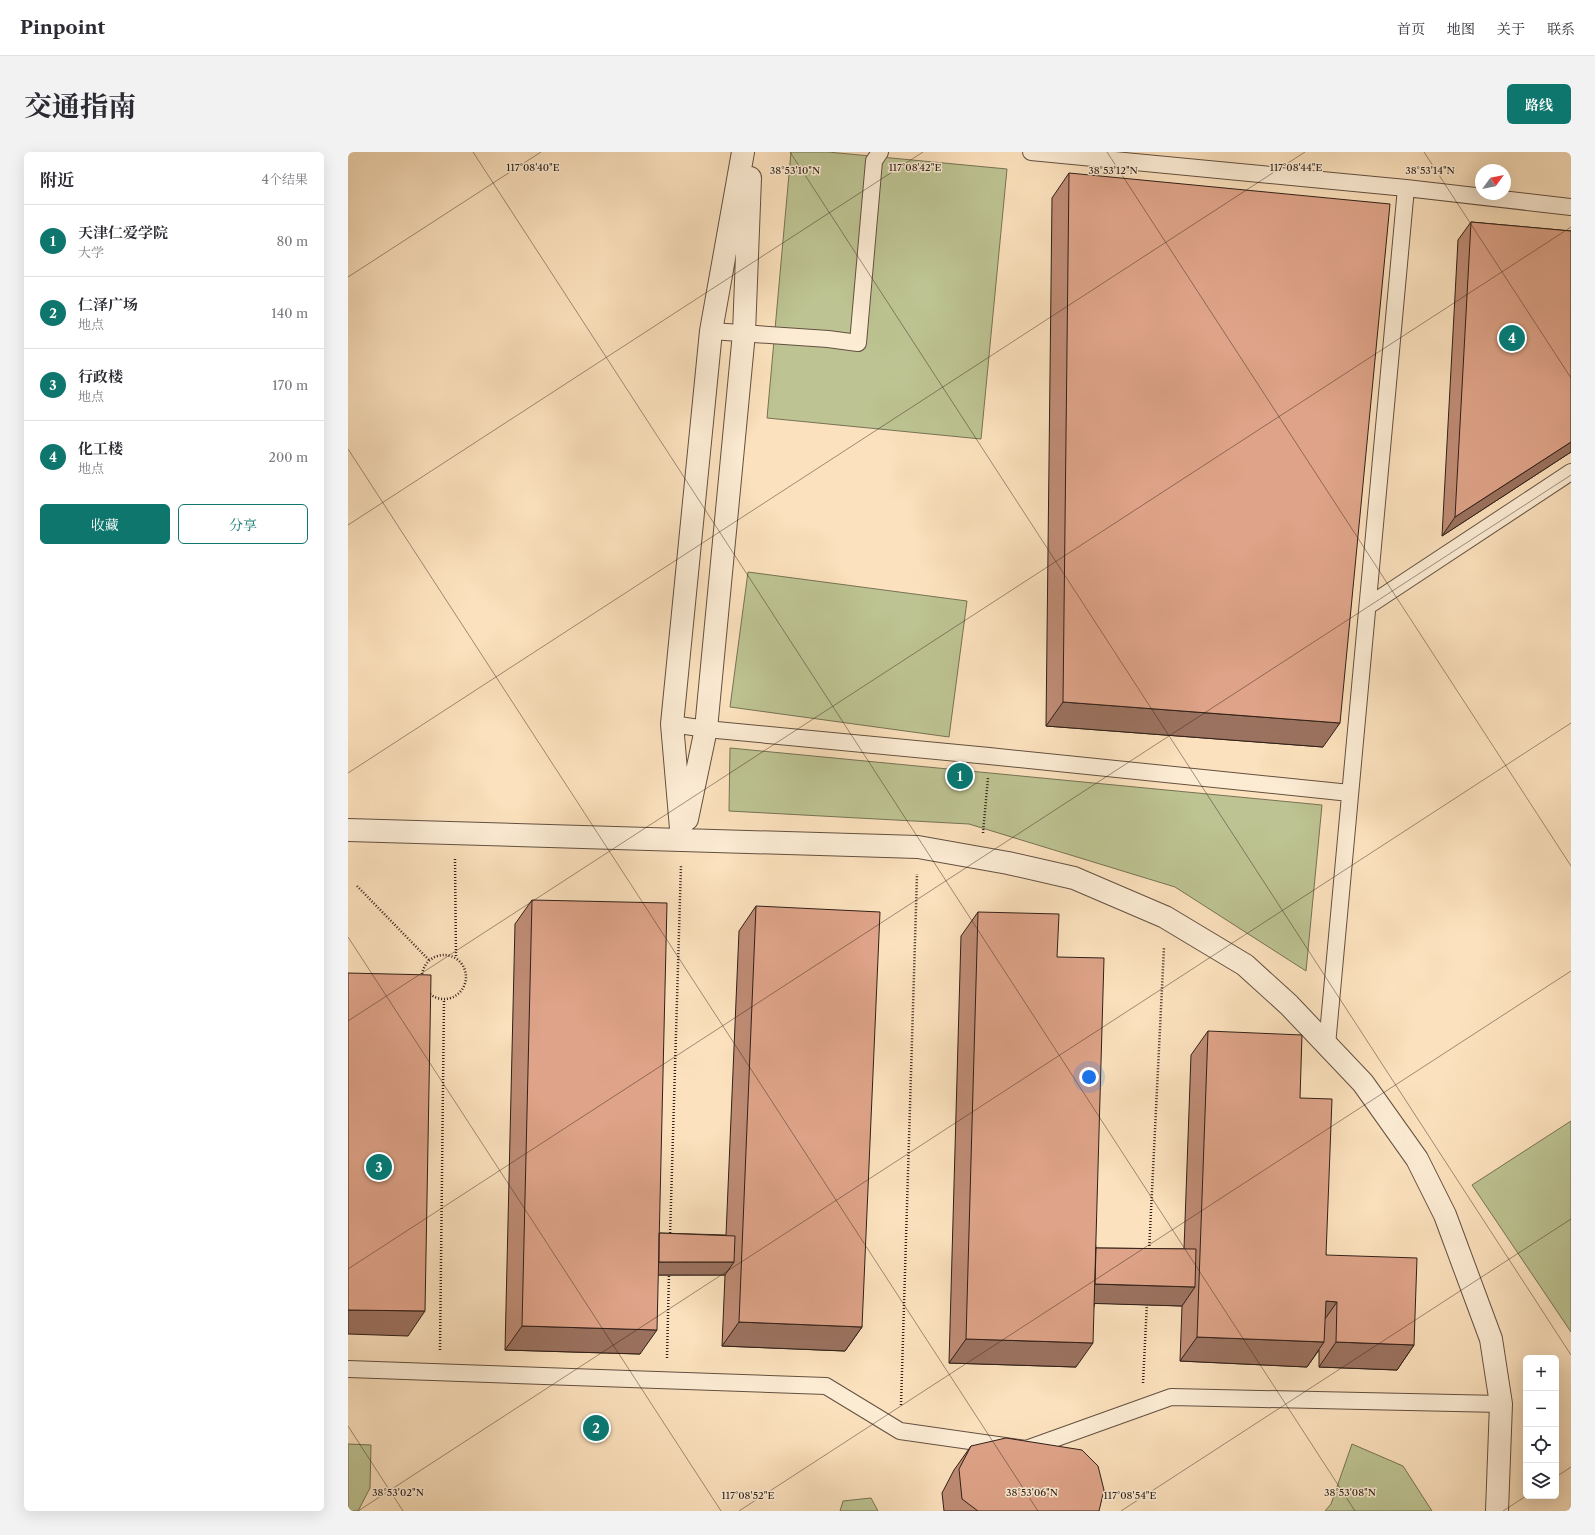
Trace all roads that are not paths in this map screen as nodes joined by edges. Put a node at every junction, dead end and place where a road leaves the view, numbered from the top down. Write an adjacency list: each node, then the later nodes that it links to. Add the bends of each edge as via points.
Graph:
1 (743, 152): 7 (street)
2 (752, 152): 8 (street)
3 (880, 152): 8 (lane, via 874,161 858,343)
4 (1031, 152): 5 (lane)
5 (1406, 188): 6 (lane); 10 (lane)
6 (1571, 207)
7 (711, 331): 8 (lane); 11 (street)
8 (744, 333): 12 (street)
9 (1571, 472): 10 (lane)
10 (1368, 606): 13 (lane)
11 (672, 724): 12 (lane); 15 (street)
12 (706, 729): 13 (lane); 15 (street)
13 (1350, 794): 16 (lane)
14 (348, 830): 15 (street)
15 (682, 840): 16 (street, via 918,847 1074,878 1165,917 1245,965 1289,1005)
16 (1327, 1046): 18 (street, via 1363,1083 1417,1159 1445,1215 1491,1339)
17 (348, 1370): 18 (lane, via 826,1386 900,1431 1026,1449 1172,1397)
18 (1501, 1404): 19 (street)
19 (1497, 1511)

